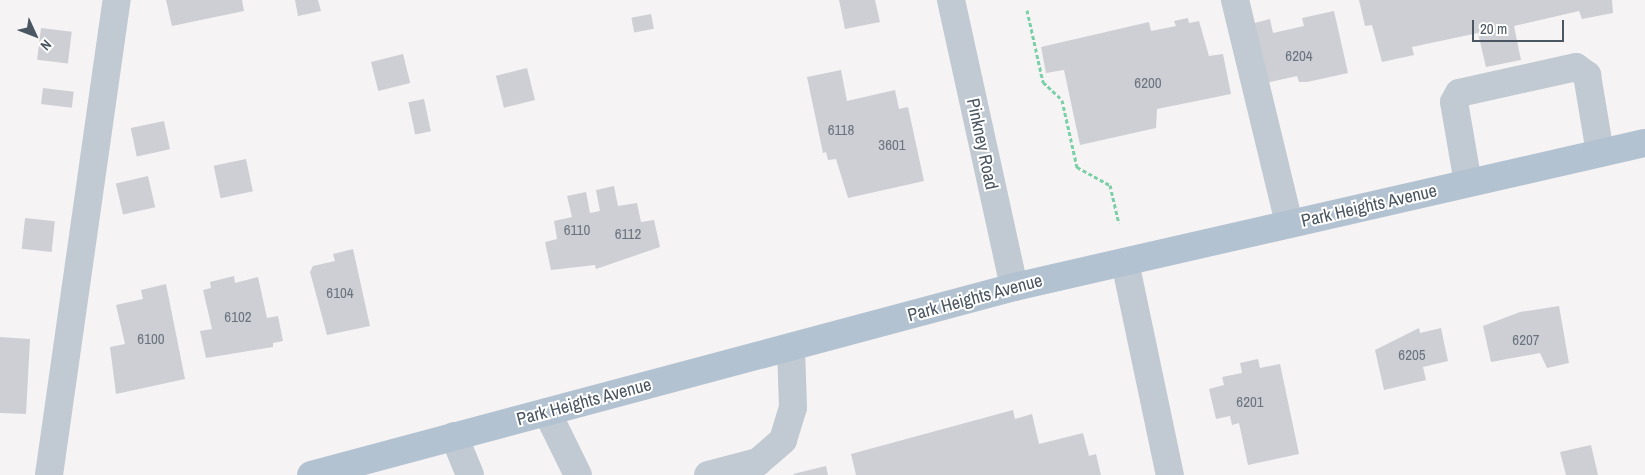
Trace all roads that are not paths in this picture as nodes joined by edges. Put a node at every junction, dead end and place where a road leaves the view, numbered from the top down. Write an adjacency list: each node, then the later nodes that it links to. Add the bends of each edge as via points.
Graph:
1 (117, 0): 13 (street)
2 (951, 0): 9 (street, Pinkney Road)
3 (1235, 0): 7 (street)
4 (1645, 143): 5 (main road, Park Heights Avenue)
5 (1600, 153): 6 (main road, Park Heights Avenue); 6 (street, via 1587,75 1576,67 1460,93 1454,102)
6 (1468, 183): 7 (main road, Park Heights Avenue)
7 (1289, 223): 8 (main road, Park Heights Avenue)
8 (1125, 262): 9 (main road, Park Heights Avenue); 18 (street)
9 (1014, 287): 10 (main road, Park Heights Avenue)
10 (791, 347): 11 (main road, Park Heights Avenue); 17 (street, via 793,408 783,440 758,462)
11 (547, 412): 12 (main road, Park Heights Avenue); 16 (street)
12 (454, 436): 14 (main road, Park Heights Avenue); 15 (street)
13 (49, 475)
14 (311, 475)
15 (470, 475)
16 (578, 475)
17 (708, 475)
18 (1170, 475)

